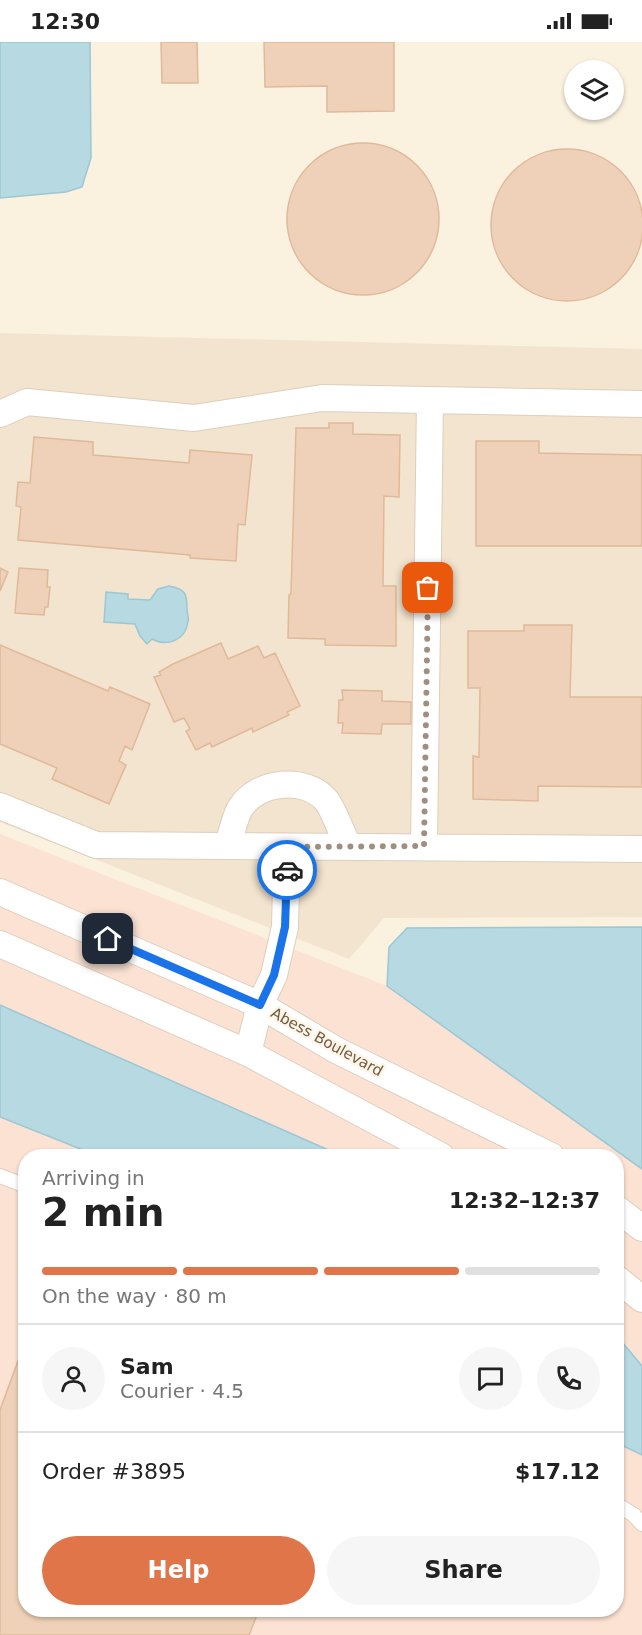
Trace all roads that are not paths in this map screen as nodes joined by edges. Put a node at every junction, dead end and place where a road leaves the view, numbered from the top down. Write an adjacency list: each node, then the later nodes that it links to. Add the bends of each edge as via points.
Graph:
1 (430, 400): 2 (street); 3 (street, via 322,398 194,418 27,402); 7 (street)
2 (642, 404)
3 (0, 414)
4 (0, 806): 5 (street, via 96,845)
5 (228, 846): 6 (street, via 240,807 260,790 284,784 309,789 327,801); 8 (street)
6 (348, 846): 7 (street); 8 (street)
7 (424, 846): 9 (street)
8 (287, 847): 12 (street, via 285,927 274,975)
9 (642, 849)
10 (0, 892): 12 (street, Abess Boulevard)
11 (0, 944): 13 (street)
12 (260, 1005): 13 (street); 15 (street, Abess Boulevard, via 336,1050)
13 (248, 1053): 14 (street)
14 (428, 1149)
15 (537, 1149)
16 (0, 1176): 17 (lane)
17 (18, 1183)
18 (624, 1214): 19 (street)
19 (642, 1228)
20 (624, 1284): 21 (street)
21 (642, 1299)
22 (624, 1509): 23 (lane)
23 (642, 1524)

